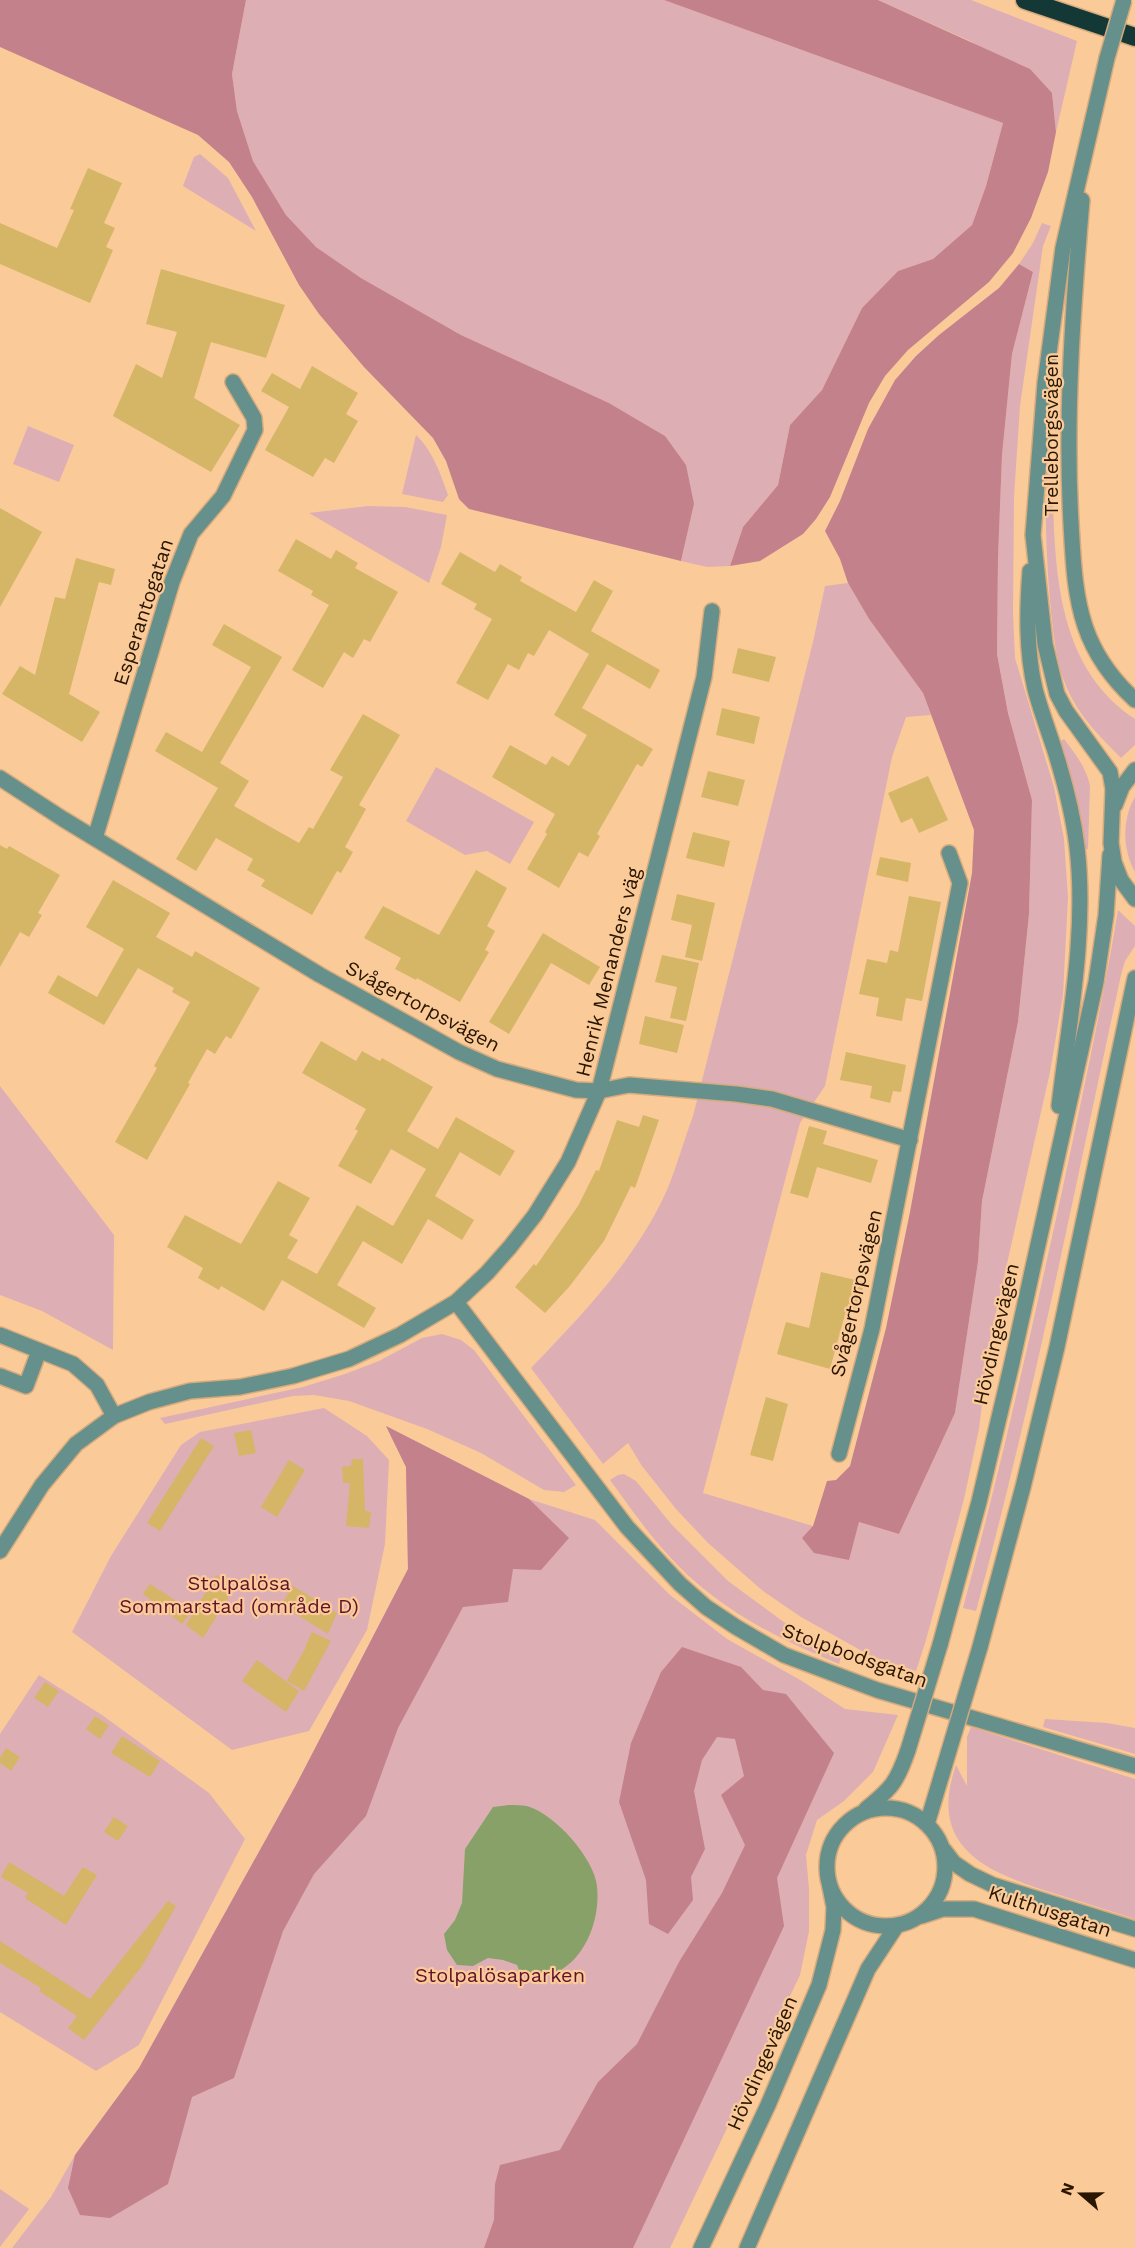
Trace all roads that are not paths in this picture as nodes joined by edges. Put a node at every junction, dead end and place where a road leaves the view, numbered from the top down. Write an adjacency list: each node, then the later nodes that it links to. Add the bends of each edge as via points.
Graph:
1 (1026, 0): 3 (highway)
2 (1124, 0): 6 (street, Trelleborgsvägen, bridge)
3 (1063, 14): 4 (highway); 5 (highway)
4 (1135, 37)
5 (1135, 44)
6 (1086, 152): 8 (street, Trelleborgsvägen, via 1063,248 1053,316); 10 (street, Trelleborgsvägen, via 1070,414 1075,575 1084,625 1094,650 1107,671)
7 (233, 382): 14 (street, Esperantogatan, via 254,418 255,430 224,496 191,534 172,582)
8 (1034, 535): 13 (street, Trelleborgsvägen, via 1045,644 1057,694 1110,772); 21 (street, via 1028,600 1031,662 1035,688 1072,811 1079,892 1075,980)
9 (712, 611): 19 (street, Henrik Menanders väg, via 704,677)
10 (1135, 700)
11 (1135, 770): 13 (street, via 1122,787)
12 (0, 778): 14 (street, Svågertorpsvägen)
13 (1112, 816): 15 (street, Trelleborgsvägen)
14 (95, 838): 19 (street, Svågertorpsvägen, via 320,975 459,1052 540,1082)
15 (1111, 843): 17 (street, via 1121,880); 21 (street, Hövdingevägen, via 1096,982)
16 (949, 853): 20 (street, Svågertorpsvägen, via 960,883)
17 (1135, 899)
18 (1135, 978): 31 (street, bridge, via 1057,1347 1023,1487)
19 (599, 1091): 20 (street, Svågertorpsvägen, via 629,1085 772,1099); 22 (street, Henrik Menanders väg, via 554,1186 510,1247)
20 (910, 1140): 27 (street, Svågertorpsvägen, via 872,1329)
21 (1052, 1180): 30 (street, Hövdingevägen, bridge, via 979,1502 940,1645 900,1772 889,1791)
22 (456, 1302): 26 (street, Henrik Menanders väg, via 349,1359 250,1385 190,1391); 29 (street, Stolpbodsgatan, via 627,1527 706,1607 784,1655 877,1690)
23 (0, 1335): 24 (street)
24 (39, 1351): 25 (street, via 26,1386); 26 (street, via 83,1371 98,1385)
25 (0, 1376)
26 (114, 1416): 28 (street, Henrik Menanders väg, via 76,1444 64,1458)
27 (839, 1454)
28 (0, 1551)
29 (1135, 1766)
30 (863, 1812): 31 (street, Hövdingevägen, via 879,1807 897,1808); 33 (street, Hövdingevägen, via 847,1821 835,1835 826,1870)
31 (927, 1824): 32 (street, Hövdingevägen)
32 (942, 1847): 34 (street, Hövdingevägen, via 944,1879 939,1894); 36 (street, Kulthusgatan, via 954,1863 993,1884)
33 (830, 1887): 35 (street, Hövdingevägen, via 836,1900 857,1919 883,1926); 38 (street, Hövdingevägen, via 833,1930 819,1984)
34 (916, 1918): 35 (street, Hövdingevägen); 37 (street, Kulthusgatan, via 943,1909 974,1909)
35 (897, 1925): 39 (street, via 868,1970)
36 (1135, 1929)
37 (1135, 1960)
38 (701, 2248)
39 (747, 2248)

